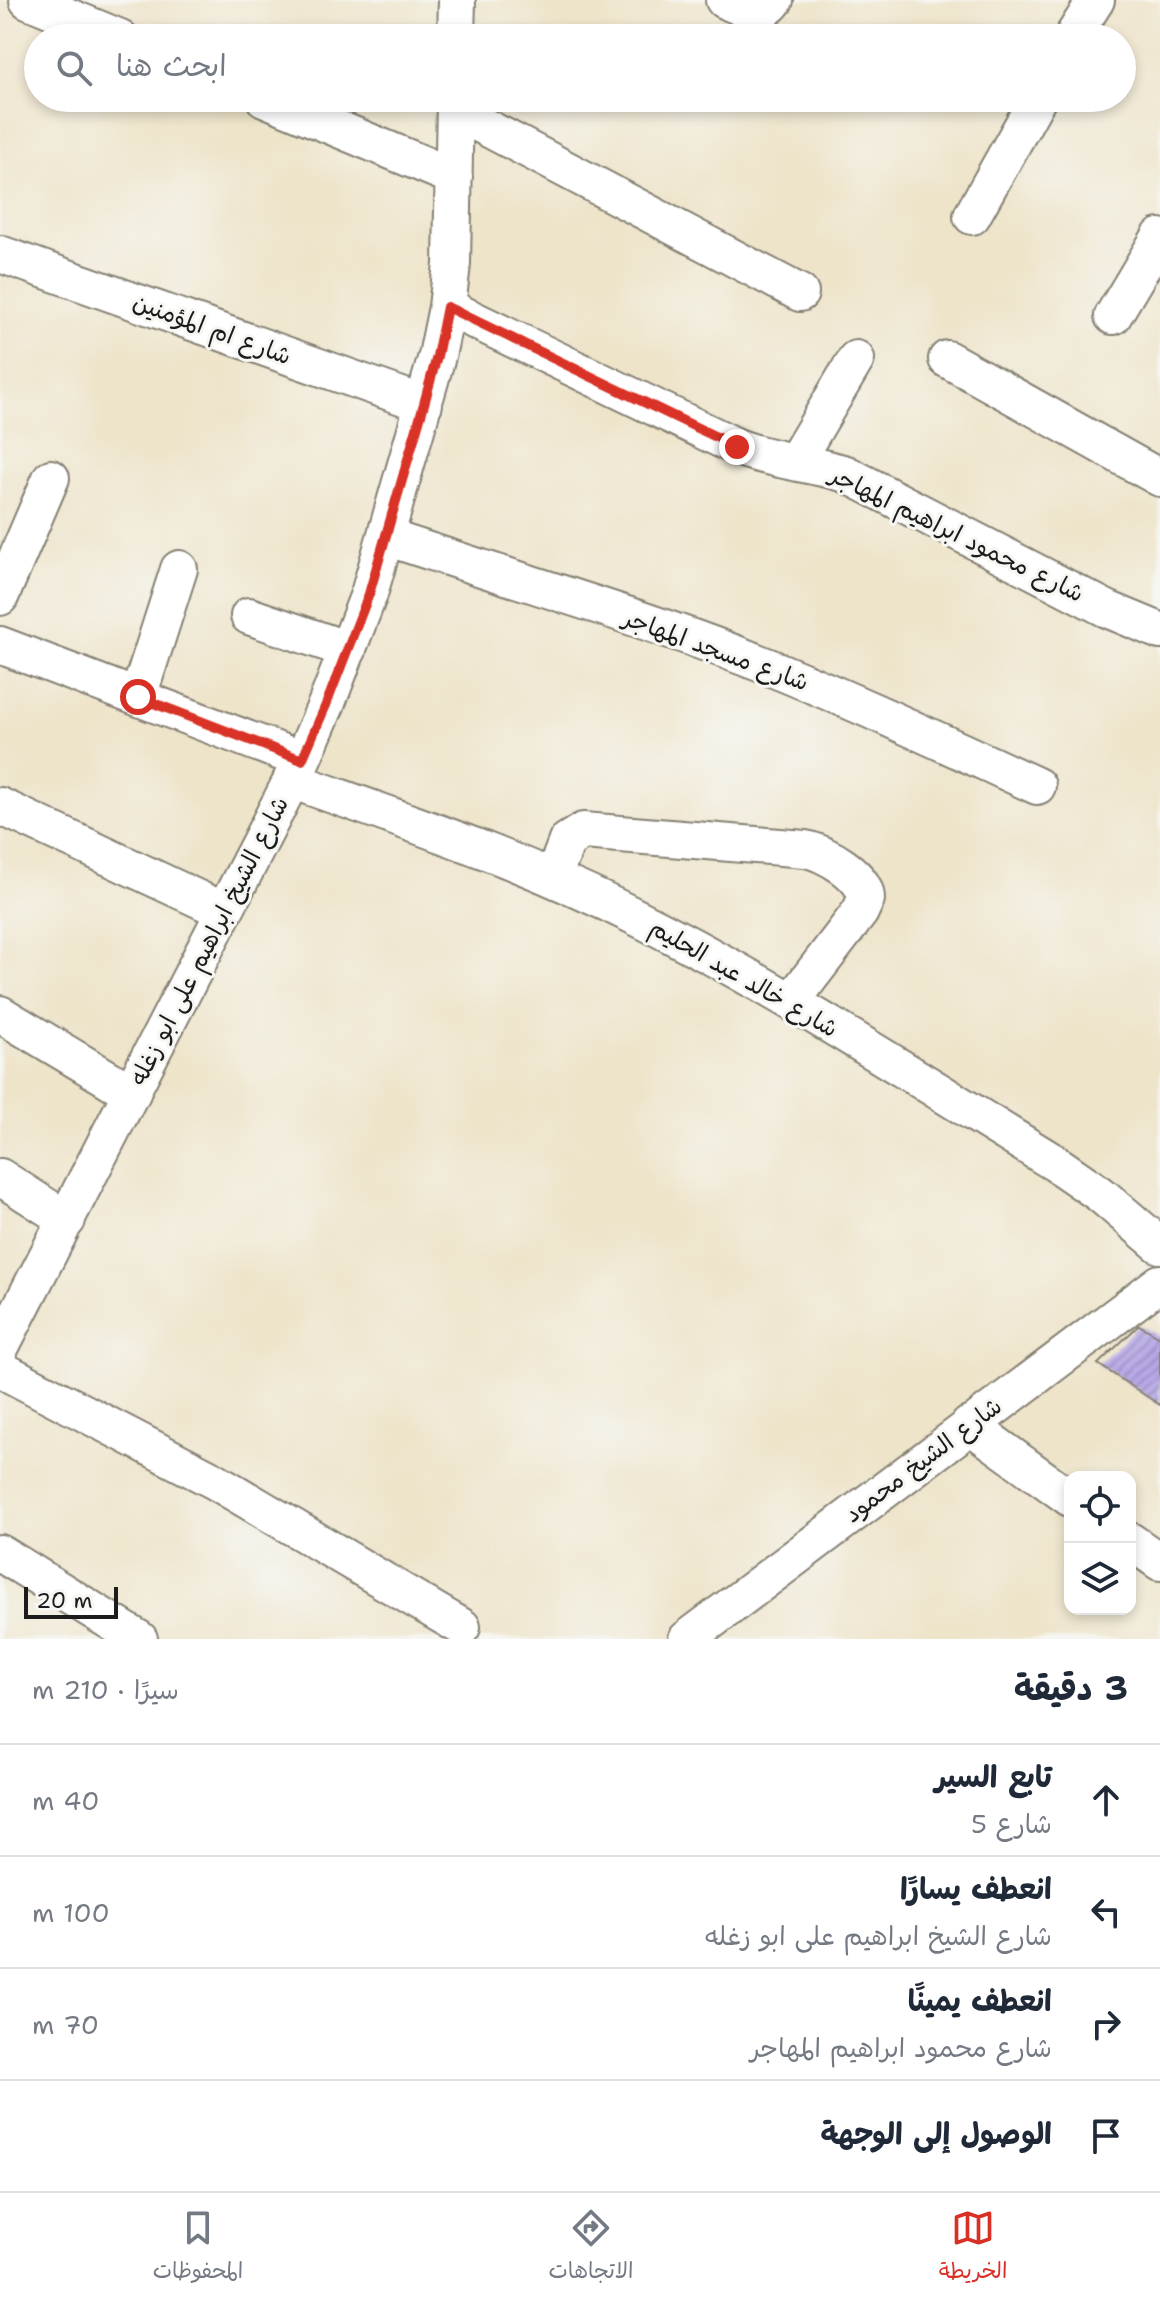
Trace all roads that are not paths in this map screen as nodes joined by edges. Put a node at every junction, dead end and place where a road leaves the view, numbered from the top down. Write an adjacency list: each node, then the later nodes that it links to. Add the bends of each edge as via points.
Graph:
1 (28, 0): 6 (street)
2 (457, 0): 7 (street)
3 (724, 0): 4 (street, via 758,12)
4 (775, 0)
5 (1096, 0): 8 (street)
6 (86, 24)
7 (456, 24)
8 (1081, 24)
9 (298, 112): 13 (street)
10 (455, 112): 13 (street, شارع الشيخ ابراهيم على ابو زغله)
11 (468, 112): 17 (street)
12 (1030, 112): 14 (street)
13 (454, 177): 18 (street, شارع الشيخ ابراهيم على ابو زغله)
14 (972, 216)
15 (1160, 237): 19 (street)
16 (0, 254): 22 (street, شارع ام المؤمنين)
17 (800, 293)
18 (447, 307): 22 (street, شارع الشيخ ابراهيم على ابو زغله); 23 (street, شارع محمود ابراهيم المهاجر, via 737,447)
19 (1113, 316)
20 (856, 359): 23 (street)
21 (947, 359): 25 (street)
22 (424, 404): 26 (street, شارع الشيخ ابراهيم على ابو زغله)
23 (795, 462): 30 (street, شارع محمود ابراهيم المهاجر, via 846,474 1107,609)
24 (51, 478): 28 (street)
25 (1160, 478)
26 (386, 537): 32 (street, شارع الشيخ ابراهيم على ابو زغله); 35 (street, شارع مسجد المهاجر, via 752,660)
27 (179, 569): 33 (street)
28 (0, 597)
29 (249, 616): 32 (street)
30 (1160, 631)
31 (0, 645): 33 (street, شارع خالد عبد الحليم)
32 (348, 650): 34 (street, شارع الشيخ ابراهيم على ابو زغله)
33 (138, 697): 34 (street, شارع خالد عبد الحليم)
34 (296, 770): 37 (street, شارع خالد عبد الحليم); 38 (street, شارع الشيخ ابراهيم على ابو زغله)
35 (1037, 786)
36 (0, 806): 38 (street)
37 (553, 878): 39 (street, شارع خالد عبد الحليم, via 687,943); 39 (street, via 567,841 583,831 805,849 827,856 863,885 866,899)
38 (224, 911): 41 (street, شارع الشيخ ابراهيم على ابو زغله)
39 (791, 1002): 44 (street, شارع خالد عبد الحليم, via 1055,1163)
40 (0, 1014): 41 (street)
41 (132, 1093): 43 (street, شارع الشيخ ابراهيم على ابو زغله)
42 (0, 1177): 43 (street)
43 (67, 1220): 46 (street, شارع الشيخ ابراهيم على ابو زغله)
44 (1160, 1245)
45 (1160, 1283): 48 (street, شارع الشيخ محمود)
46 (0, 1348)
47 (0, 1369): 53 (street, via 215,1481)
48 (969, 1425): 49 (street); 55 (street, شارع الشيخ محمود)
49 (1064, 1494)
50 (1133, 1543): 52 (street)
51 (0, 1553): 54 (street)
52 (1160, 1562)
53 (462, 1627)
54 (139, 1639)
55 (687, 1639)

